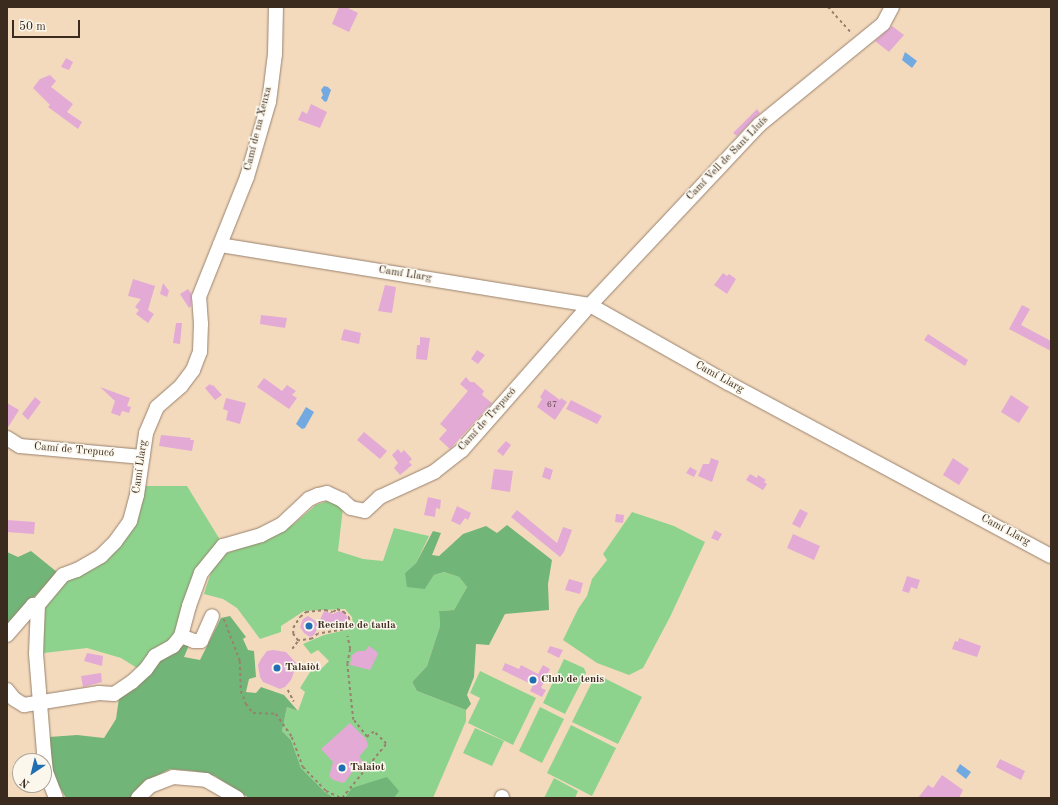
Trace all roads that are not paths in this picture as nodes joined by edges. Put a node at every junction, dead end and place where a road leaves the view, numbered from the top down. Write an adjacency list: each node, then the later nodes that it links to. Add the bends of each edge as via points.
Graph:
1 (276, 7): 3 (street, Camí de na Xenxa, via 275,54 269,102 247,177)
2 (892, 7): 4 (street, Camí Vell de Sant Lluís, via 883,24 759,125)
3 (220, 245): 4 (street, Camí Llarg); 6 (street, Camí Llarg, via 199,297 200,352 193,370 181,386 157,407 146,433)
4 (590, 305): 7 (street, Camí Llarg, via 728,383); 11 (street, Camí de Trepucó, via 462,450 434,472 380,497 365,511 351,508 342,500 326,493 318,495 309,499 281,525 261,535 223,546 201,573)
5 (7, 438): 6 (street, Camí de Trepucó, via 20,446)
6 (143, 458): 8 (street, Camí Llarg, via 130,521 101,556 63,575)
7 (1051, 556)
8 (38, 605): 10 (street, Camí Llarg, via 34,605); 13 (street, via 36,654)
9 (218, 616): 11 (street, via 201,640 194,641)
10 (7, 635)
11 (182, 636): 13 (street, via 173,646 155,656 132,682 114,694 99,693)
12 (7, 690): 13 (street, via 14,699 24,705)
13 (40, 703): 14 (street, via 46,772)
14 (56, 798)
15 (138, 798): 16 (street, via 150,786 173,777 206,780)
16 (237, 798)

